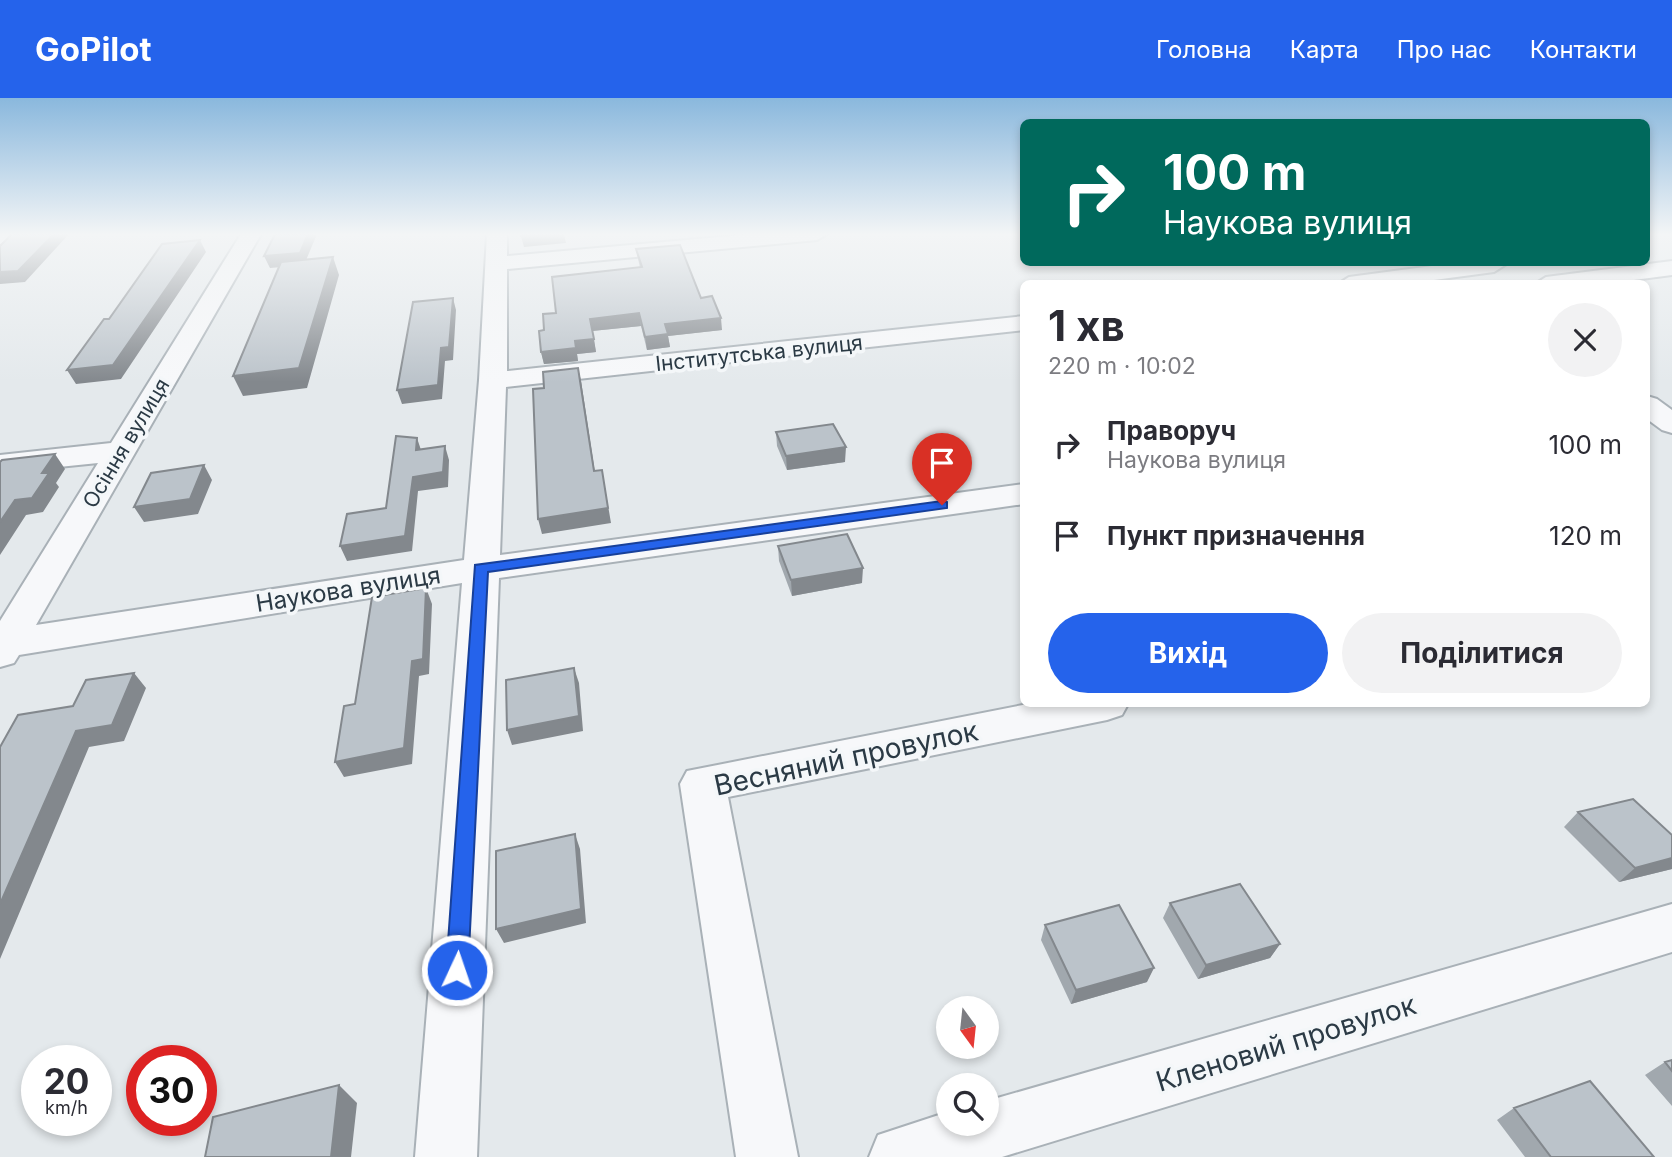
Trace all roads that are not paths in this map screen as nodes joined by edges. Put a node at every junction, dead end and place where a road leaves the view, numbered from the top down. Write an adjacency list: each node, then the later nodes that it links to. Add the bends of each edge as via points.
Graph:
1 (222, 283): 5 (street, Осіння вулиця)
2 (496, 283): 4 (street)
3 (1020, 323): 4 (street, Інститутська вулиця)
4 (493, 380): 8 (street)
5 (122, 451): 6 (street); 9 (street, Осіння вулиця)
6 (0, 464)
7 (1020, 495): 8 (street, Наукова вулиця)
8 (481, 569): 9 (street, Наукова вулиця); 12 (street)
9 (3, 648)
10 (1092, 707): 13 (street, Весняний провулок, via 703,784)
11 (1672, 928): 14 (street, Кленовий провулок)
12 (446, 1157)
13 (767, 1157)
14 (900, 1157)

